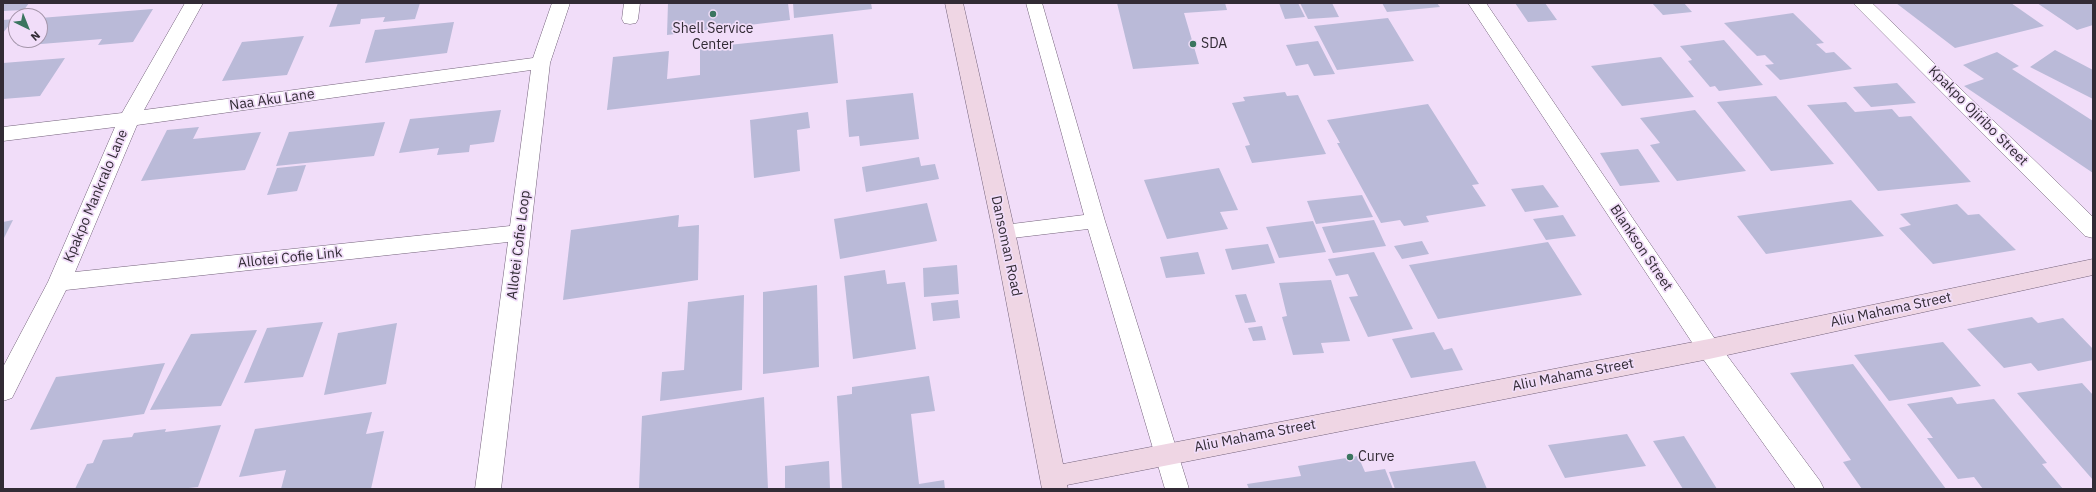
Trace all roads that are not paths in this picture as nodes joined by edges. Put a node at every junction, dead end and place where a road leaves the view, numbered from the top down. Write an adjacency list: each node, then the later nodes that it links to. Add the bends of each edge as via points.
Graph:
1 (194, 3): 8 (street, Kpakpo Mankralo Lane)
2 (561, 3): 7 (street, Allotei Cofie Loop)
3 (954, 3): 12 (street, Dansoman Road)
4 (1034, 3): 10 (lane)
5 (1477, 3): 16 (street, Blankson Street)
6 (1862, 3): 11 (street, Kpakpo Ojiribo Street)
7 (540, 63): 8 (street, Naa Aku Lane); 13 (street, Allotei Cofie Loop)
8 (129, 119): 9 (street, Naa Aku Lane); 15 (street, Kpakpo Mankralo Lane)
9 (3, 134)
10 (1095, 221): 12 (lane); 18 (lane)
11 (2093, 230)
12 (1004, 232): 19 (street, Dansoman Road)
13 (520, 233): 15 (street, Allotei Cofie Link); 20 (street, Allotei Cofie Loop)
14 (2093, 267): 16 (street, Aliu Mahama Street)
15 (59, 282): 17 (street, Kpakpo Mankralo Lane)
16 (1709, 349): 18 (street, Aliu Mahama Street); 22 (street, Blankson Street)
17 (3, 391)
18 (1167, 453): 19 (street, Aliu Mahama Street); 21 (lane)
19 (1053, 483)
20 (488, 489)
21 (1177, 489)
22 (1811, 489)

